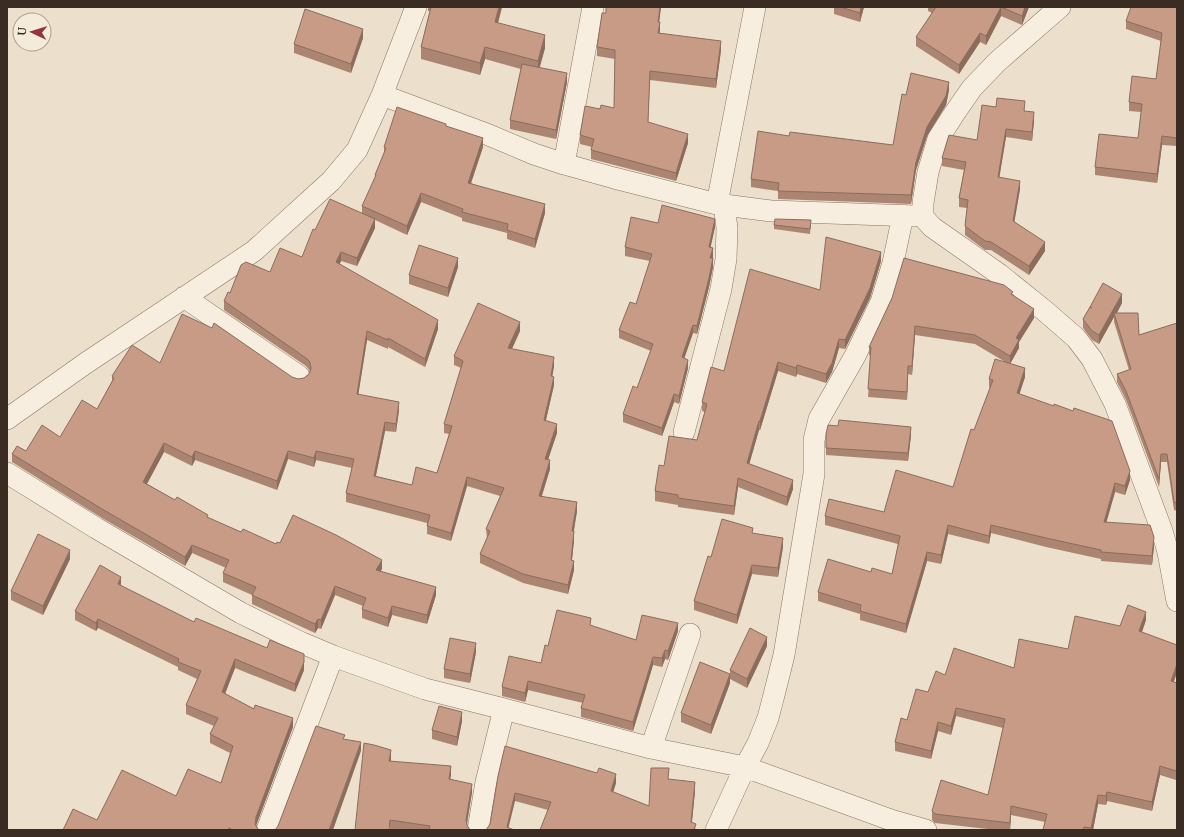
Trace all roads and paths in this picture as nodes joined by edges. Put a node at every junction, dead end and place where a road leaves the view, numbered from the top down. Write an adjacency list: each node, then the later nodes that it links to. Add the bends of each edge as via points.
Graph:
1 (416, 7): 5 (street)
2 (593, 7): 6 (street)
3 (755, 7): 7 (street)
4 (1060, 7): 9 (street, via 997,62 972,88 954,114 938,139 928,172)
5 (382, 96): 6 (street); 10 (street, via 357,150 331,181 254,251)
6 (564, 164): 7 (street)
7 (720, 205): 8 (street, via 771,211); 13 (street, via 727,228 726,259 721,289)
8 (902, 216): 9 (street); 20 (street, via 893,263 881,302 855,356 819,419 814,440 814,474 784,655 768,718)
9 (923, 217): 15 (street, via 949,240 1045,310 1076,338 1092,359 1114,404 1162,531)
10 (184, 298): 11 (street); 12 (street)
11 (299, 376)
12 (7, 419)
13 (684, 432)
14 (7, 473): 17 (street, via 241,613)
15 (1176, 592)
16 (690, 634): 19 (street)
17 (333, 656): 18 (street, via 425,689); 21 (street)
18 (504, 709): 19 (street); 22 (street, via 486,782)
19 (651, 748): 20 (street)
20 (745, 767): 23 (street); 24 (street, via 891,820)
21 (268, 830)
22 (478, 830)
23 (716, 830)
24 (926, 830)

